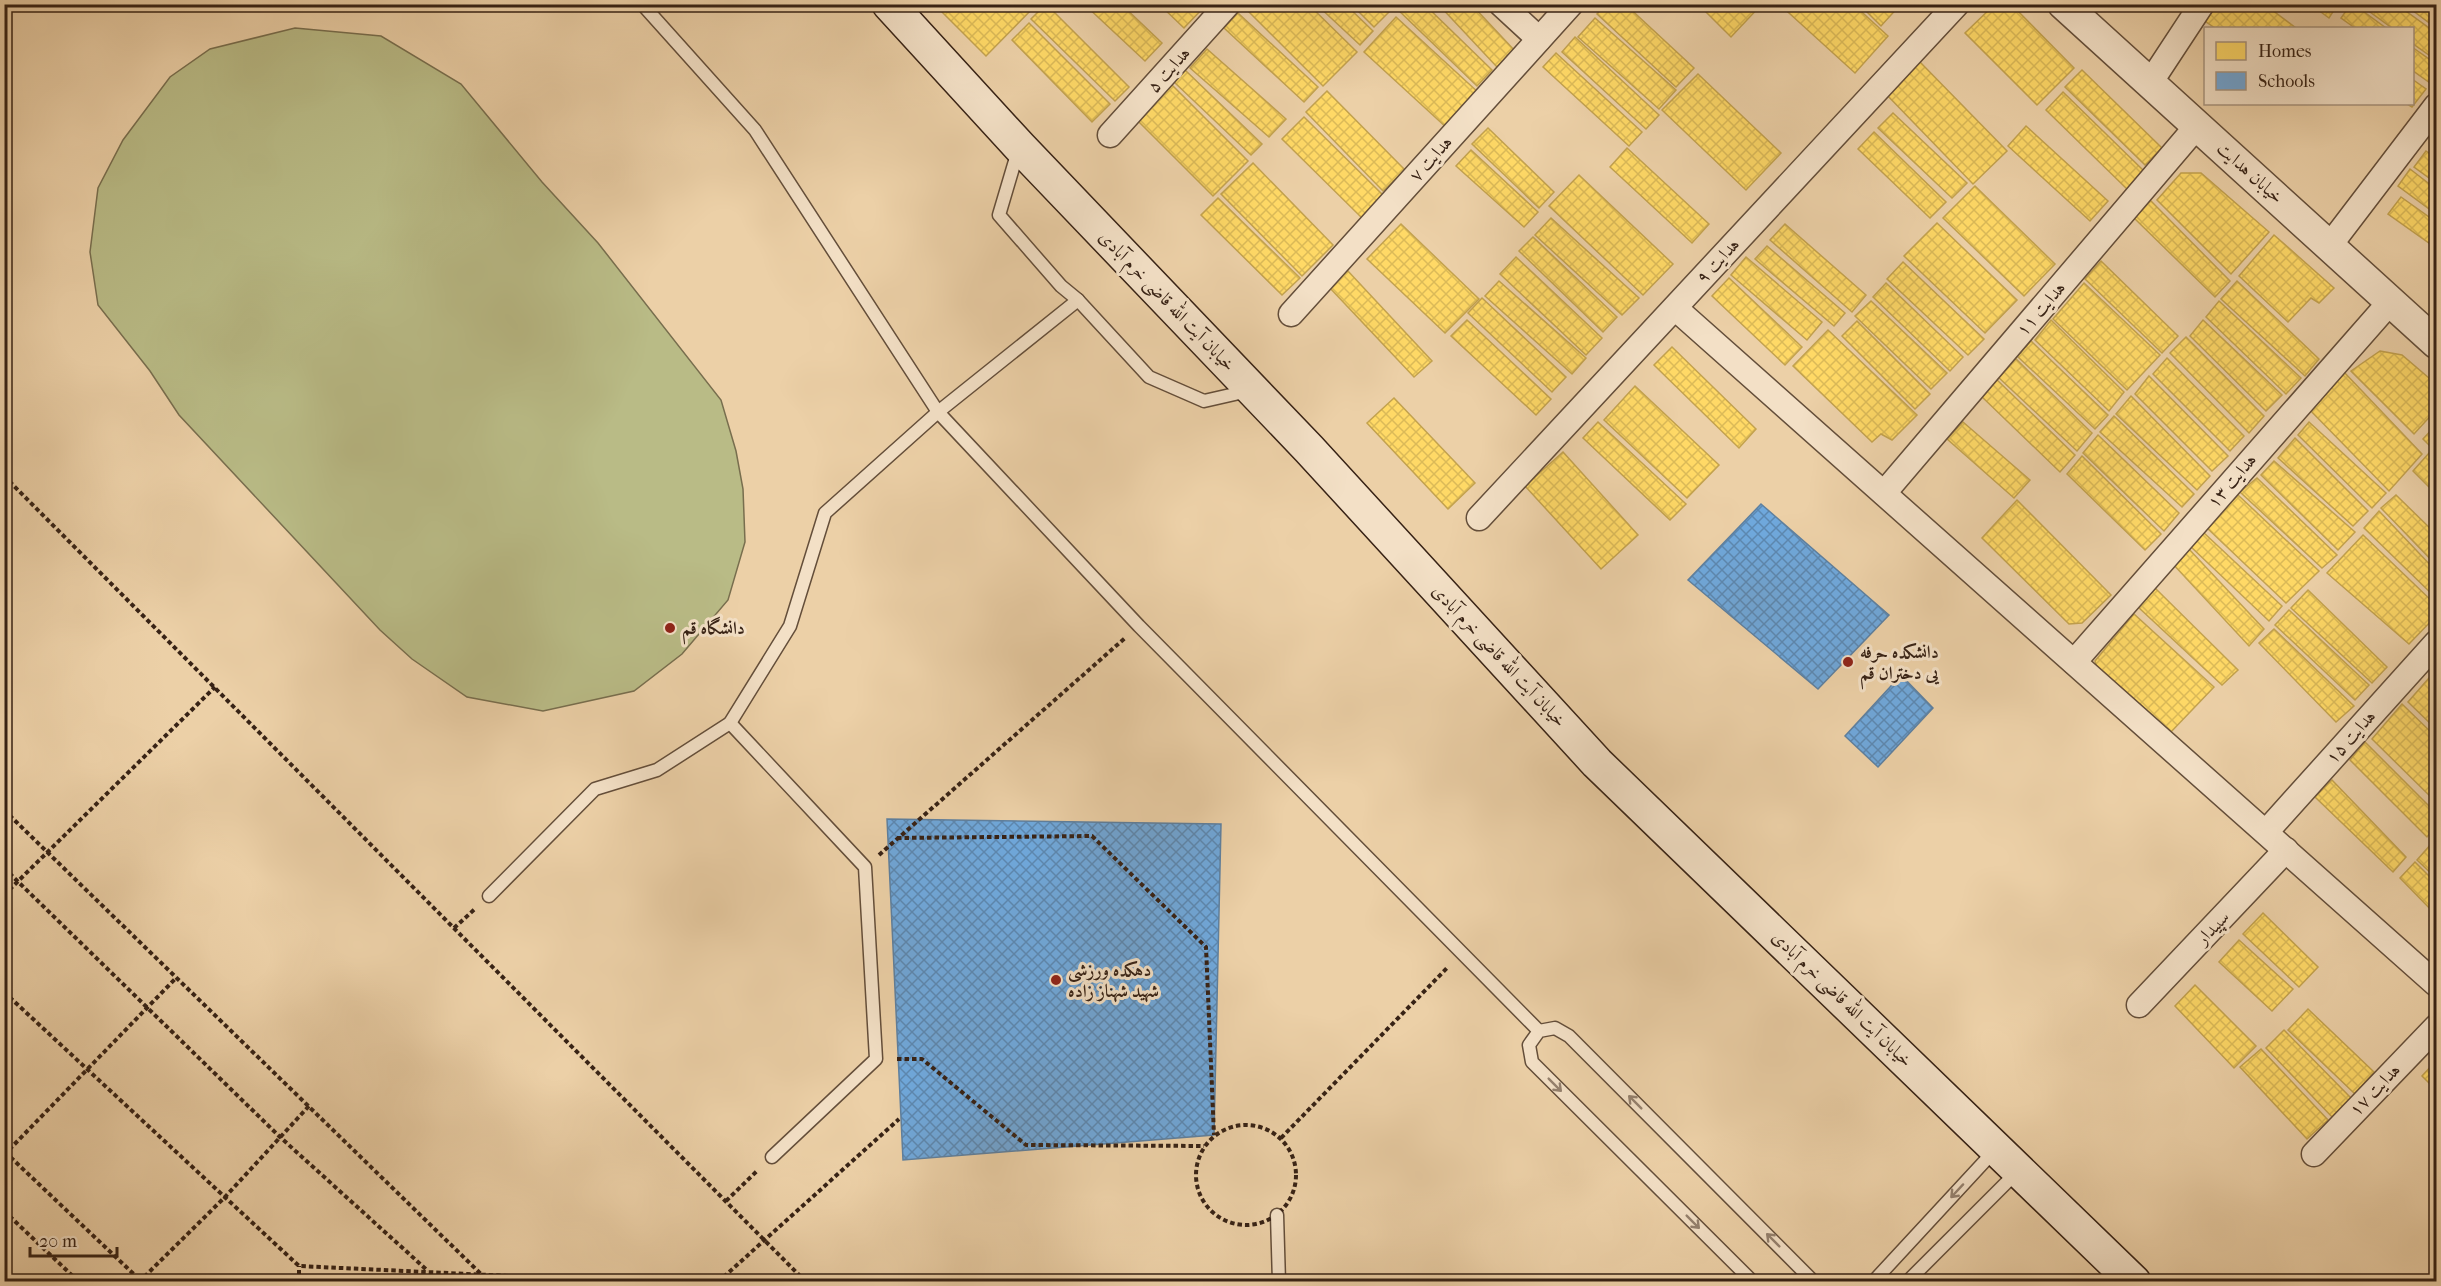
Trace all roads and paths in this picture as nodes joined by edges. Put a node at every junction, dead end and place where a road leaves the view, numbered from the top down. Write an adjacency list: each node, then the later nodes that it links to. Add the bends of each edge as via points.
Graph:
1 (642, 4): 22 (lane, via 755,130)
2 (889, 4): 14 (main road, خیابان آیت الله قاضی خرم آبادی)
3 (1228, 4): 13 (street, هدایت ۵)
4 (1501, 4): 9 (street)
5 (1571, 4): 9 (street, هدایت ۷)
6 (1957, 4): 18 (street, هدایت ۹)
7 (2063, 4): 10 (street, خیابان هدایت)
8 (2202, 4): 10 (street)
9 (1539, 39): 19 (street, هدایت ۷)
10 (2150, 83): 12 (street, خیابان هدایت)
11 (2436, 106): 15 (street)
12 (2197, 126): 15 (street, خیابان هدایت); 24 (street, هدایت ۱۱)
13 (1110, 135)
14 (1020, 147): 16 (lane, via 999,215); 21 (main road, خیابان آیت الله قاضی خرم آبادی)
15 (2330, 245): 17 (street, خیابان هدایت)
16 (1078, 300): 21 (lane, via 1149,377 1204,401); 22 (lane)
17 (2391, 301): 20 (street, خیابان هدایت); 28 (street, هدایت ۱۳)
18 (1676, 308): 24 (street); 25 (street, هدایت ۹)
19 (1291, 314)
20 (2436, 343)
21 (1252, 390): 61 (main road, خیابان آیت الله قاضی خرم آبادی, via 1597,763)
22 (938, 412): 26 (lane); 30 (lane, via 825,513 790,626)
23 (4, 476): 29 (path)
24 (1884, 493): 28 (street)
25 (1479, 518)
26 (1139, 626): 33 (path); 42 (lane)
27 (2436, 643): 32 (street, هدایت ۱۵)
28 (2074, 662): 32 (street)
29 (215, 687): 35 (path); 41 (path)
30 (730, 723): 36 (lane); 40 (lane, via 657,770 595,789)
31 (4, 810): 35 (path)
32 (2266, 832): 34 (street)
33 (897, 838): 36 (path); 54 (path, via 1092,836 1206,946)
34 (2286, 850): 44 (street); 46 (street, سپیدار)
35 (48, 852): 38 (path); 43 (path)
36 (865, 867): 50 (lane)
37 (4, 868): 38 (path)
38 (18, 881): 39 (path); 47 (path)
39 (4, 895)
40 (489, 896): 41 (path)
41 (454, 928): 63 (path)
42 (1462, 953): 49 (lane); 56 (path)
43 (176, 978): 47 (path); 52 (path)
44 (2436, 984)
45 (4, 992): 51 (path)
46 (2139, 1005)
47 (147, 1007): 51 (path); 55 (path)
48 (2436, 1027): 59 (street, هدایت ۱۷)
49 (1539, 1031): 77 (lane, one-way to 77, via 1528,1045 1532,1062); 78 (lane, one-way to 49, via 1569,1036 1555,1028)
50 (876, 1059): 57 (path, via 922,1059 1026,1145); 60 (lane)
51 (87, 1068): 58 (path); 62 (path)
52 (309, 1106): 55 (path); 69 (path)
53 (899, 1119): 66 (path)
54 (1214, 1135): 56 (path, via 1226,1128 1255,1125); 57 (path)
55 (280, 1137): 62 (path); 68 (path)
56 (1281, 1138): 65 (path, via 1290,1149 1297,1177 1294,1191)
57 (1204, 1146): 65 (path, via 1195,1173 1196,1187 1211,1212 1236,1225 1251,1226)
58 (5, 1153): 71 (path)
59 (2314, 1154)
60 (772, 1157): 63 (path)
61 (2007, 1160): 79 (lane, one-way to 79); 80 (lane); 81 (main road, خیابان آیت الله قاضی خرم آبادی)
62 (225, 1197): 67 (path); 71 (path)
63 (726, 1201): 66 (path)
64 (4, 1211): 70 (path)
65 (1277, 1215): 76 (lane)
66 (764, 1240): 74 (path); 75 (path)
67 (299, 1266): 68 (path); 72 (path)
68 (429, 1272): 69 (path)
69 (481, 1274): 73 (path)
70 (79, 1281)
71 (140, 1281)
72 (299, 1281)
73 (637, 1281)
74 (718, 1281)
75 (806, 1281)
76 (1280, 1281)
77 (1753, 1281)
78 (1814, 1281)
79 (1873, 1281)
80 (1907, 1281)
81 (2134, 1281)

